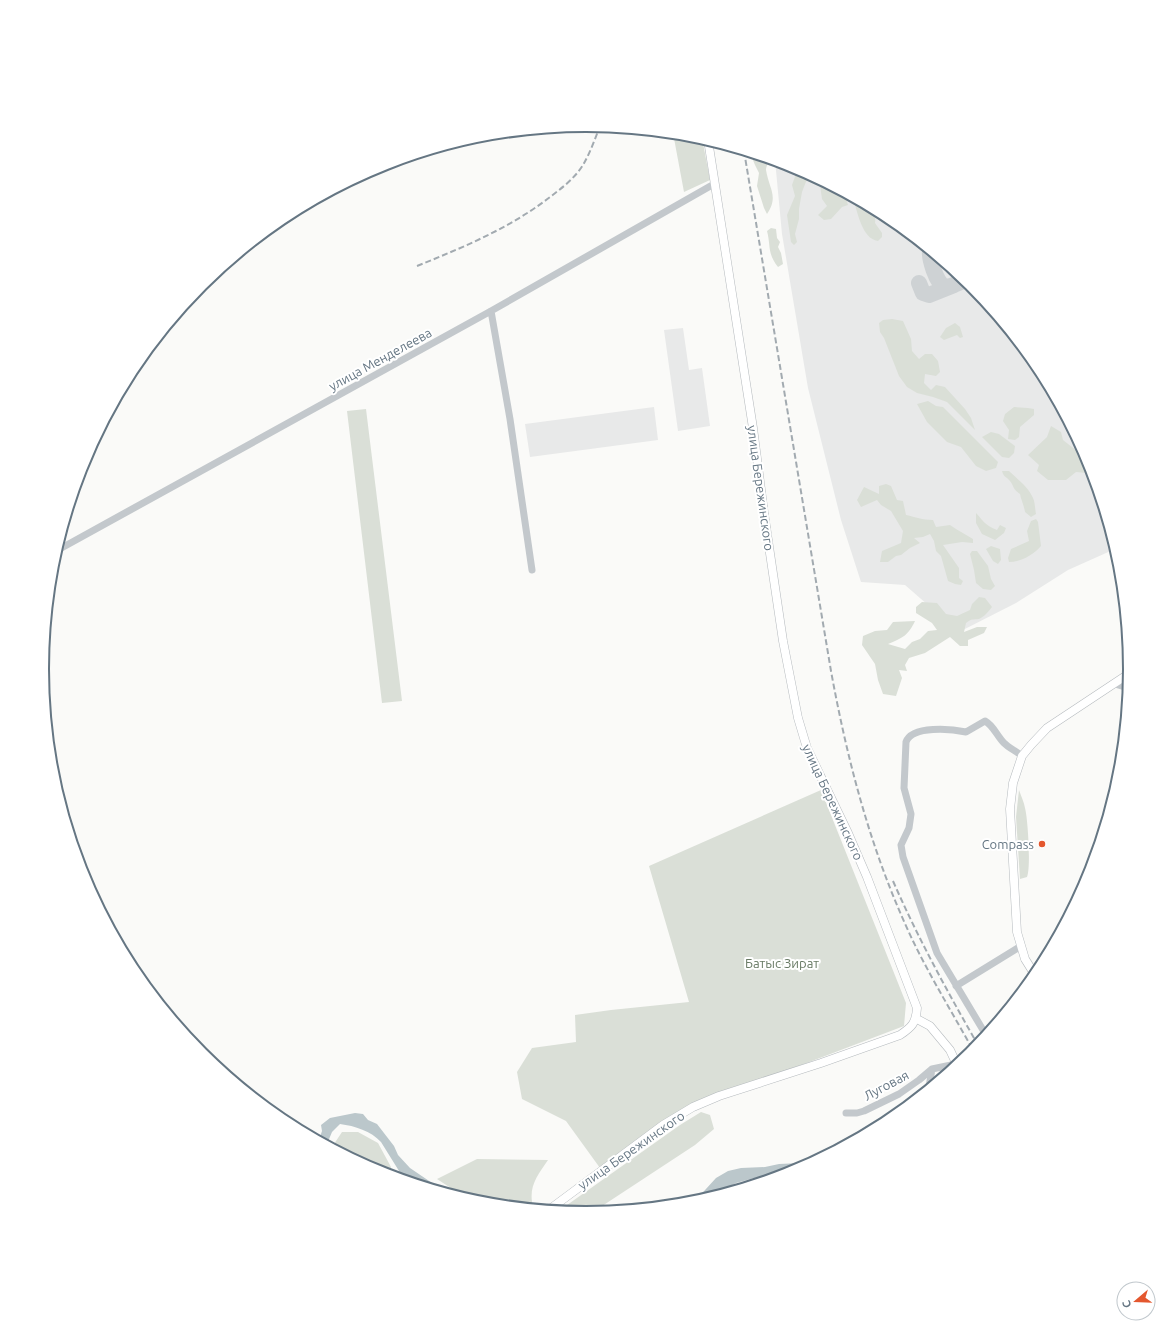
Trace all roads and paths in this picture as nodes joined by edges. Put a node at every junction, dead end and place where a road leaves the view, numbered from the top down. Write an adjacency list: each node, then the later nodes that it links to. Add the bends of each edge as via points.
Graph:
1 (709, 146): 2 (main road, улица Бережинского)
2 (714, 184): 3 (street, улица Менделеева); 13 (main road, улица Бережинского, via 753,428 782,633 798,718 807,748 867,877 917,1008)
3 (491, 311): 4 (street, улица Менделеева); 5 (street)
4 (63, 547)
5 (532, 570)
6 (1123, 678): 7 (main road)
7 (1115, 684): 8 (street); 9 (main road, via 1047,728)
8 (1122, 686)
9 (1022, 756): 10 (main road, via 1013,783 1010,809); 12 (street, via 1004,743 990,723 985,721 966,732 954,729 913,733 906,742 904,788 911,814 909,828 901,845 937,953)
10 (1020, 946): 11 (main road); 12 (street)
11 (1031, 969)
12 (956, 986): 14 (street)
13 (917, 1019): 15 (main road, via 930,1026 950,1050); 20 (main road, улица Бережинского, via 900,1035 718,1096 693,1107 663,1125)
14 (983, 1030)
15 (954, 1059)
16 (947, 1066): 17 (street, Луговая)
17 (932, 1069): 18 (street); 19 (street, Луговая, via 899,1094 864,1111)
18 (930, 1080)
19 (846, 1114)
20 (556, 1204)

